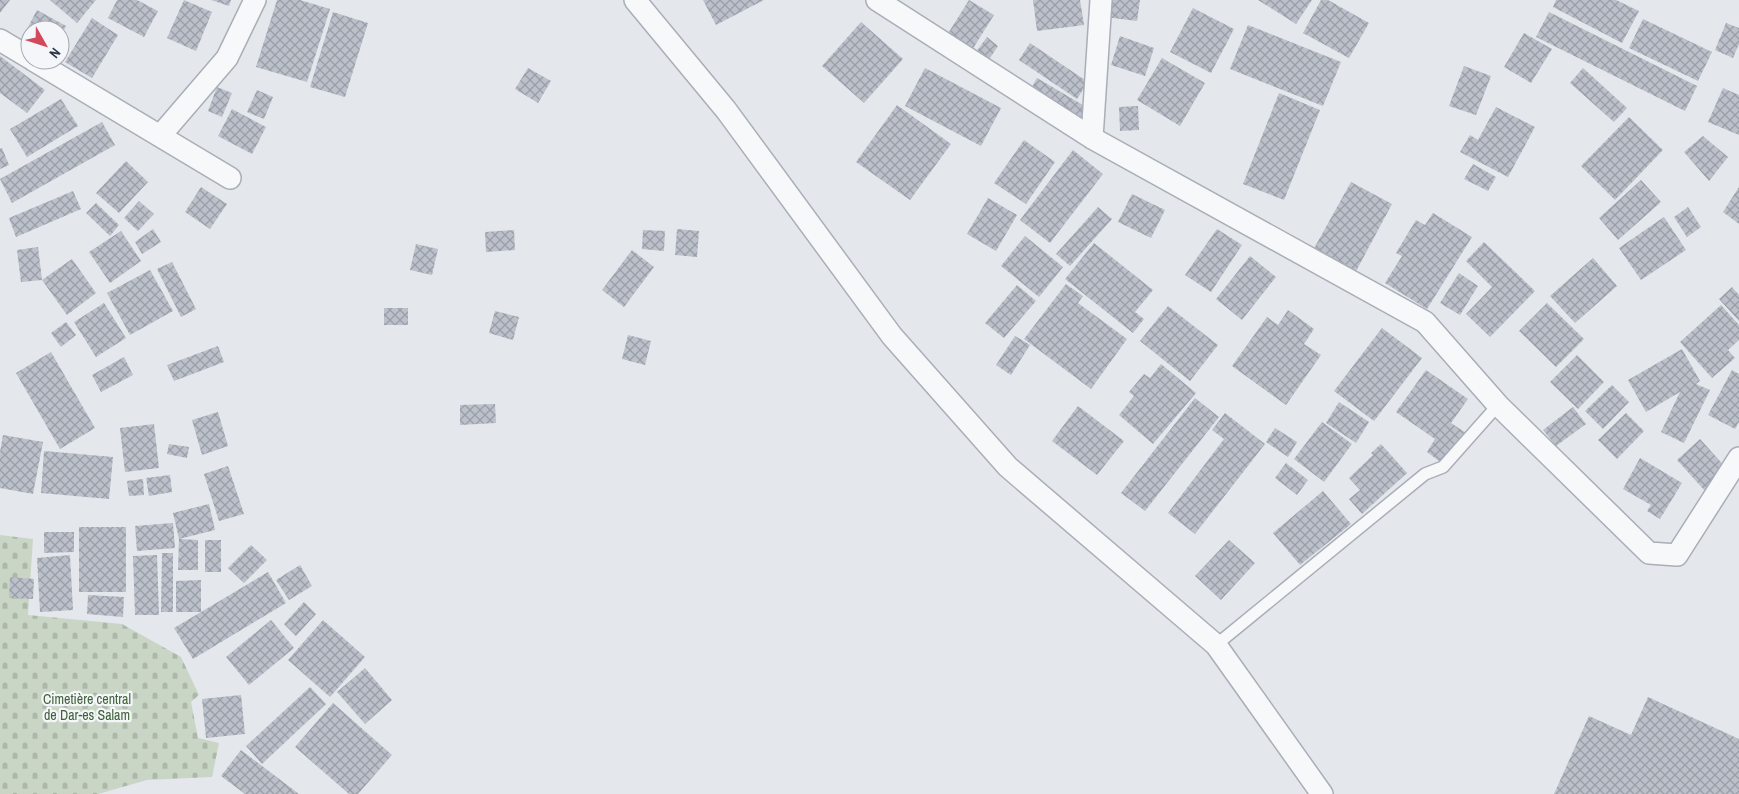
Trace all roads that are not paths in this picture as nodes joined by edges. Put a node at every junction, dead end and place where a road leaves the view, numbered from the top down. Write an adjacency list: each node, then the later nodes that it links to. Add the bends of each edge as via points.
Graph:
1 (255, 0): 8 (street, via 226,58)
2 (635, 0): 13 (street, via 726,110 892,336 1008,467)
3 (877, 0): 9 (street)
4 (1101, 0): 9 (street)
5 (0, 40): 6 (street)
6 (20, 52)
7 (50, 70): 8 (street)
8 (160, 136): 10 (street)
9 (1092, 138): 11 (street, via 1425,322)
10 (230, 178)
11 (1498, 405): 12 (street, via 1649,553 1677,555); 13 (lane, via 1443,467 1425,474)
12 (1739, 458)
13 (1216, 645): 14 (street)
14 (1322, 794)

